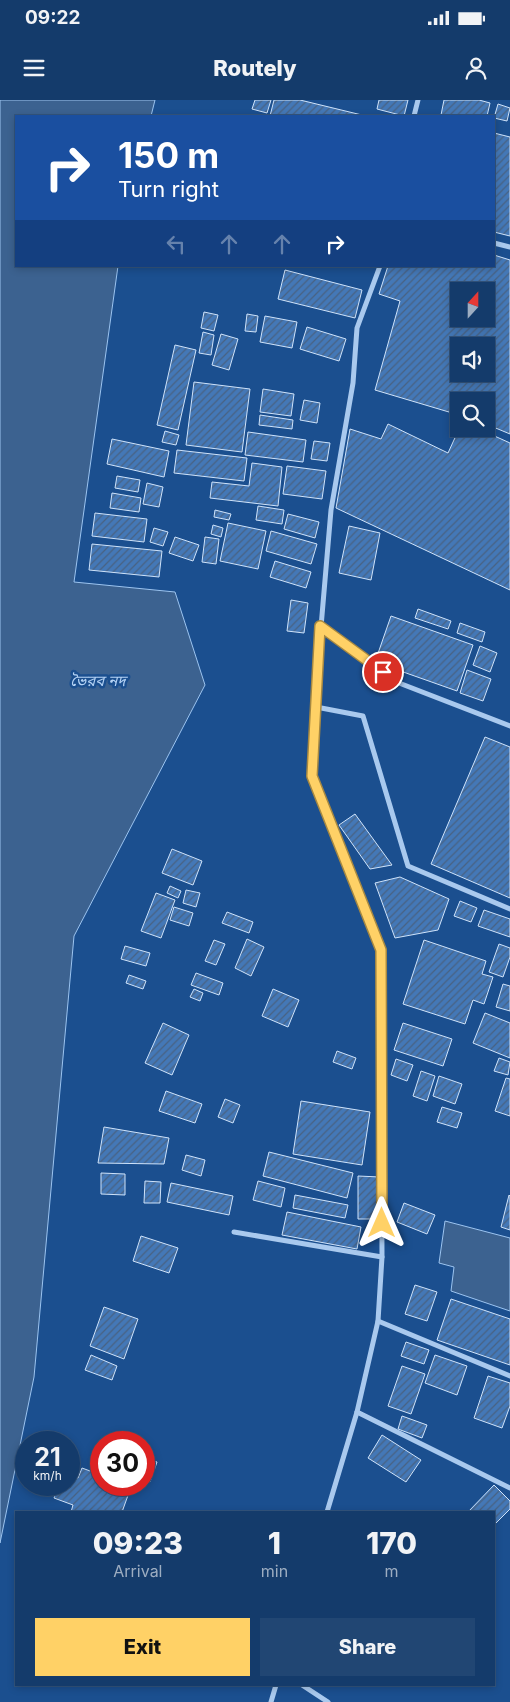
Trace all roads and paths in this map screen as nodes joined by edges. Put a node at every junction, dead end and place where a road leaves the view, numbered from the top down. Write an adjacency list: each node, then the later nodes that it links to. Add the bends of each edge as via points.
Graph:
1 (418, 100): 2 (street)
2 (414, 115)
3 (495, 244): 4 (street)
4 (510, 247)
5 (380, 267): 6 (street, via 357,328 352,383 331,510)
6 (320, 626): 7 (street); 8 (street, via 399,683)
7 (316, 707): 9 (street, via 363,716 408,866); 11 (street, via 312,776 381,950)
8 (510, 726)
9 (510, 909)
10 (234, 1232): 11 (street)
11 (382, 1257): 12 (street)
12 (378, 1320): 13 (street); 14 (street)
13 (510, 1376)
14 (356, 1412): 15 (street); 16 (street)
15 (510, 1488)
16 (327, 1511)
17 (276, 1686): 19 (street)
18 (304, 1686): 20 (street)
19 (271, 1702)
20 (328, 1702)

